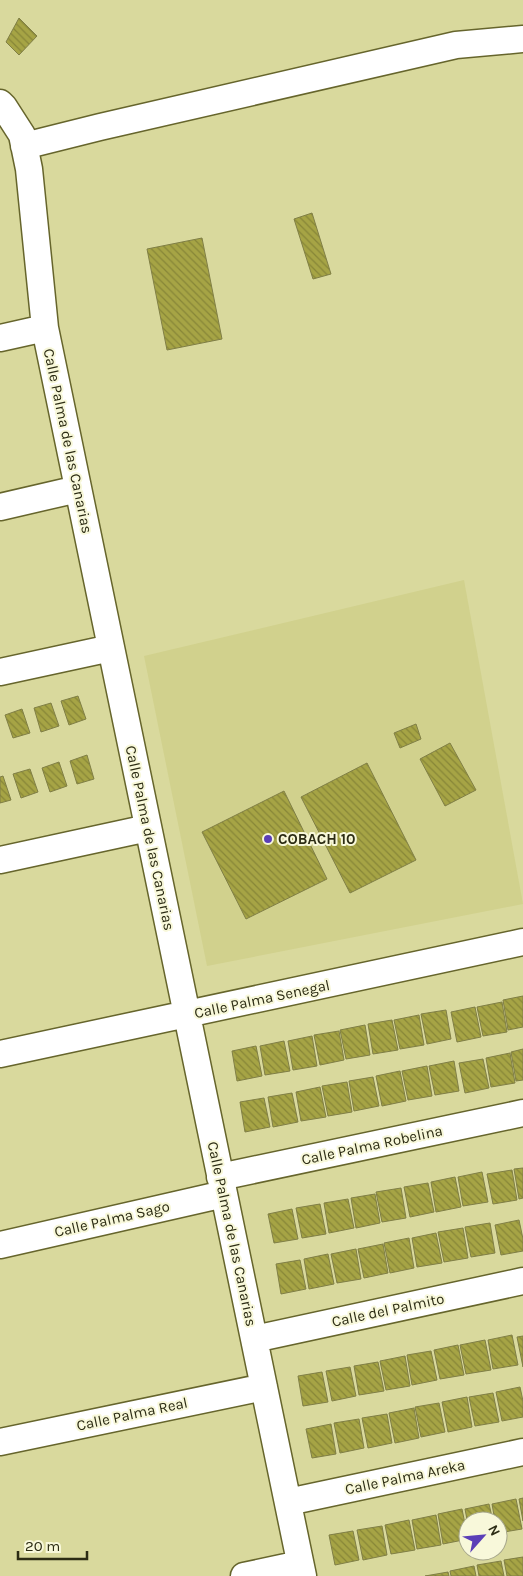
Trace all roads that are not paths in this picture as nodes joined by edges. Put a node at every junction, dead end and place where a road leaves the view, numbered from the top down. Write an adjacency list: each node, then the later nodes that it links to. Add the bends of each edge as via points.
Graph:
1 (523, 39): 3 (street, via 456,45)
2 (0, 103): 3 (street, Calle Palma de las Canarias, via 22,135)
3 (24, 146): 4 (street, Calle Palma de las Canarias, via 30,169)
4 (45, 328): 5 (street); 6 (street, Calle Palma de las Canarias)
5 (0, 338)
6 (78, 489): 7 (street); 8 (street, Calle Palma de las Canarias)
7 (0, 507)
8 (111, 648): 9 (street); 10 (street, Calle Palma de las Canarias)
9 (0, 672)
10 (148, 828): 11 (street); 13 (street, Calle Palma de las Canarias)
11 (0, 860)
12 (523, 942): 13 (street, Calle Palma Senegal)
13 (187, 1015): 14 (street, Calle Palma Senegal); 16 (street, Calle Palma de las Canarias)
14 (0, 1054)
15 (523, 1113): 16 (street, Calle Palma Robelina)
16 (222, 1186): 17 (street, Calle Palma Sago); 19 (street, Calle Palma de las Canarias)
17 (0, 1245)
18 (523, 1280): 19 (street, Calle del Palmito)
19 (254, 1339): 20 (street, Calle Palma de las Canarias)
20 (264, 1387): 21 (street, Calle Palma Real); 23 (street, Calle Palma de las Canarias)
21 (0, 1442)
22 (523, 1452): 23 (street, Calle Palma Areka)
23 (288, 1502): 24 (street, Calle Palma de las Canarias)
24 (302, 1570): 25 (street)
25 (244, 1576)

